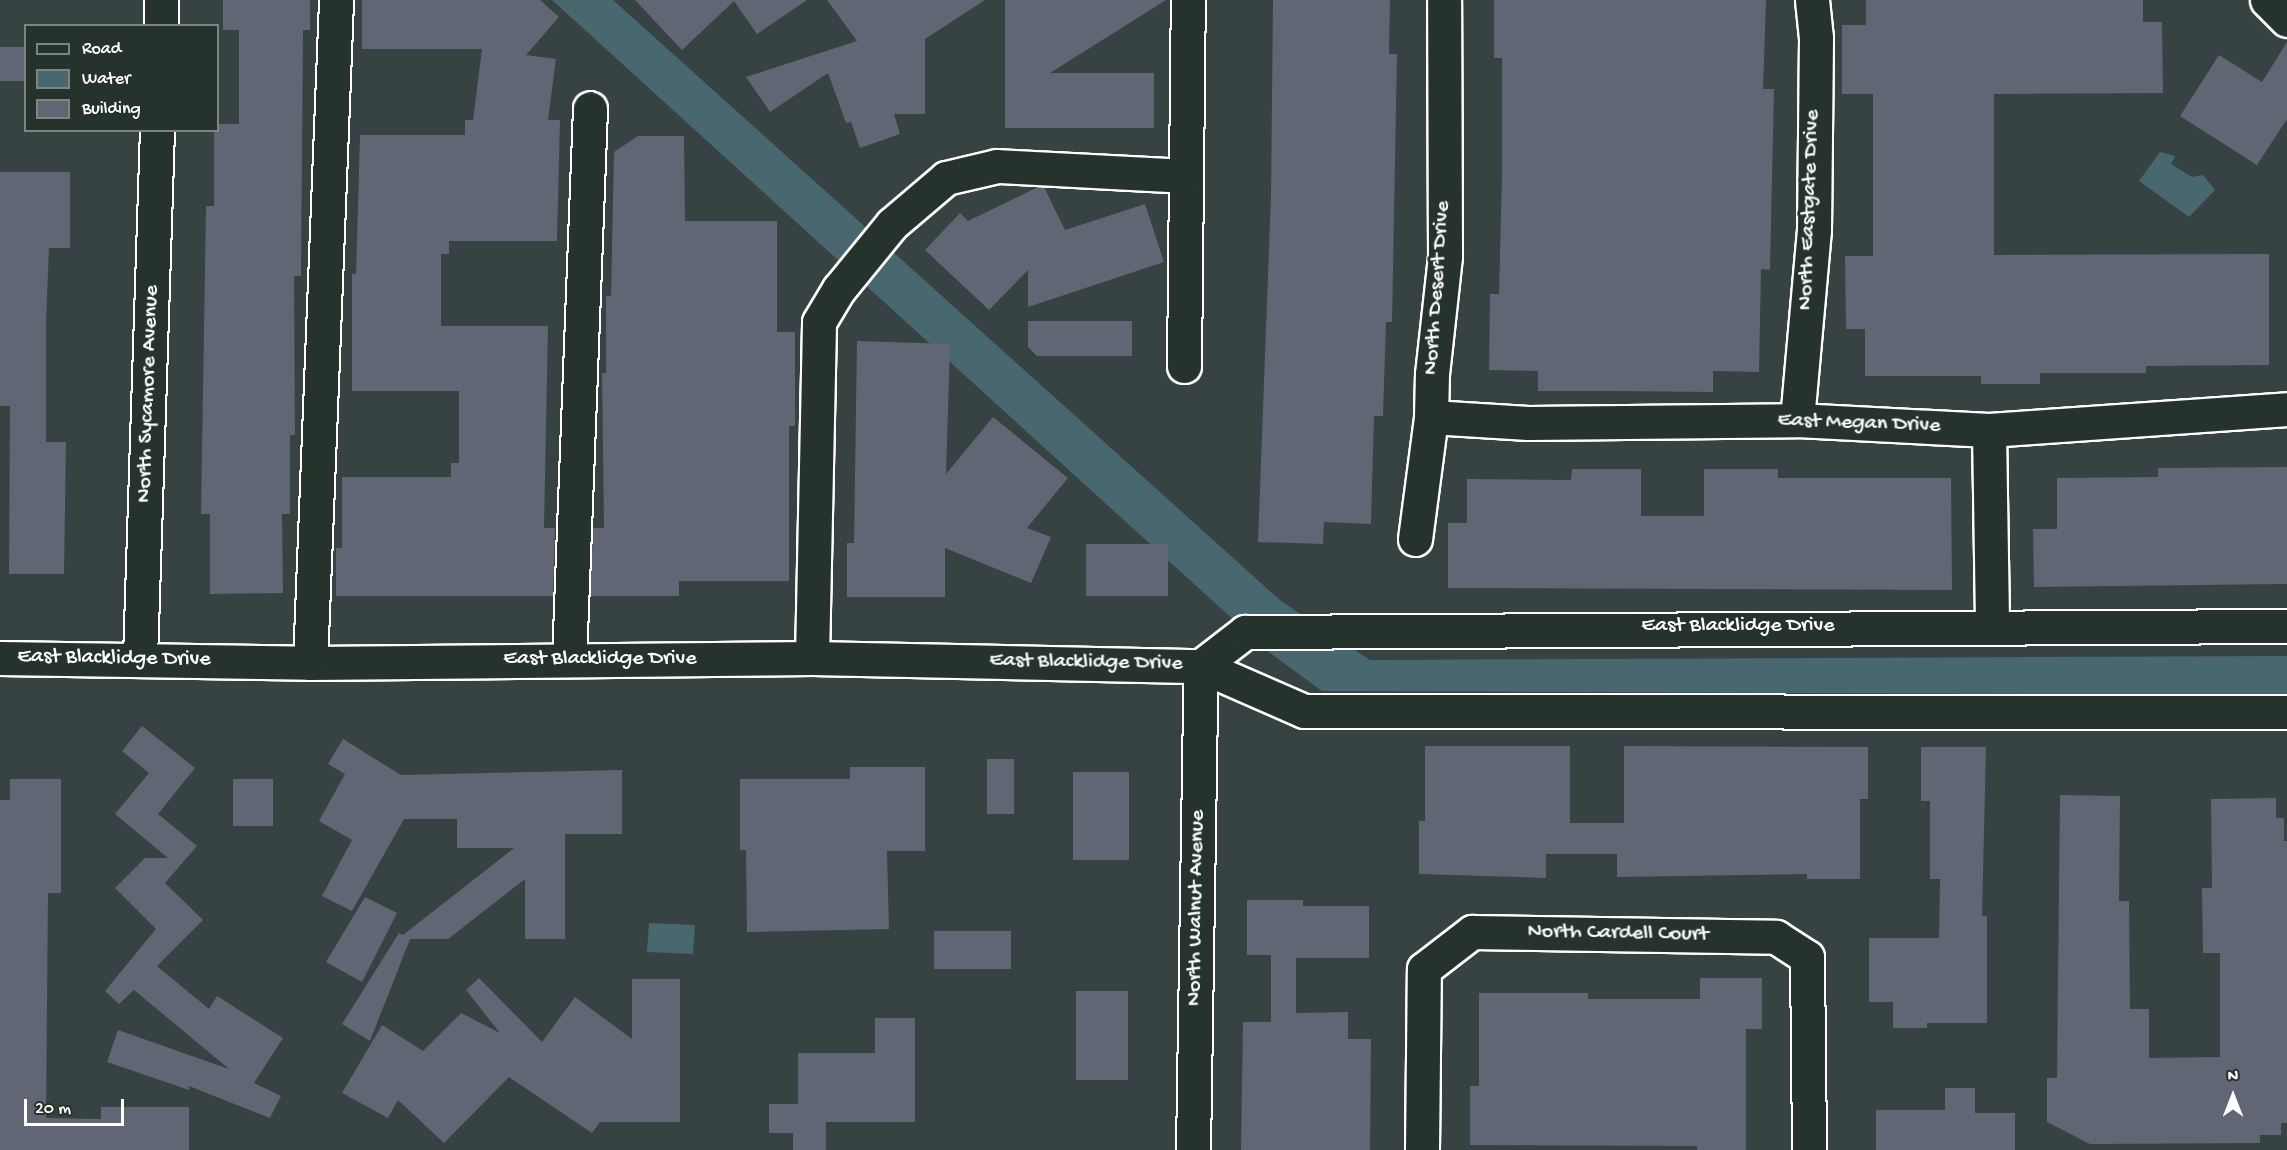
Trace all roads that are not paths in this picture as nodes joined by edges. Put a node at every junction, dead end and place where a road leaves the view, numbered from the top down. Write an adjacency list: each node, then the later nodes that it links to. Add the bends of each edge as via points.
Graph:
1 (162, 0): 8 (street)
2 (336, 0): 24 (street)
3 (1188, 0): 11 (street)
4 (1444, 0): 14 (street, North Desert Drive, via 1445,256)
5 (1812, 0): 15 (street, North Eastgate Drive, via 1816,38 1814,230)
6 (2266, 0): 7 (street)
7 (2287, 20)
8 (161, 24)
9 (590, 108): 23 (street)
10 (157, 132): 21 (street, North Sycamore Avenue)
11 (1185, 176): 12 (street); 22 (street, via 997,166 946,178 892,224 839,289 819,322)
12 (1184, 366)
13 (2287, 409): 16 (street, East Megan Drive)
14 (1431, 417): 15 (street, East Megan Drive, via 1528,423); 17 (street, North Desert Drive)
15 (1797, 420): 16 (street, East Megan Drive)
16 (1989, 430): 18 (street)
17 (1415, 539)
18 (1992, 626): 19 (street, East Blacklidge Drive); 25 (street, East Blacklidge Drive, via 1245,632)
19 (2287, 626)
20 (0, 658): 21 (street, East Blacklidge Drive)
21 (140, 658): 24 (street, East Blacklidge Drive)
22 (812, 658): 23 (street, East Blacklidge Drive); 25 (street, East Blacklidge Drive)
23 (569, 660): 24 (street, East Blacklidge Drive)
24 (310, 663)
25 (1201, 666): 26 (street, East Blacklidge Drive, via 1304,711); 27 (street, North Walnut Avenue)
26 (2287, 712)
27 (1193, 1150)
28 (1422, 1150): 29 (street, North Cardell Court, via 1424,969 1472,932 1776,937 1807,957)
29 (1809, 1150)

